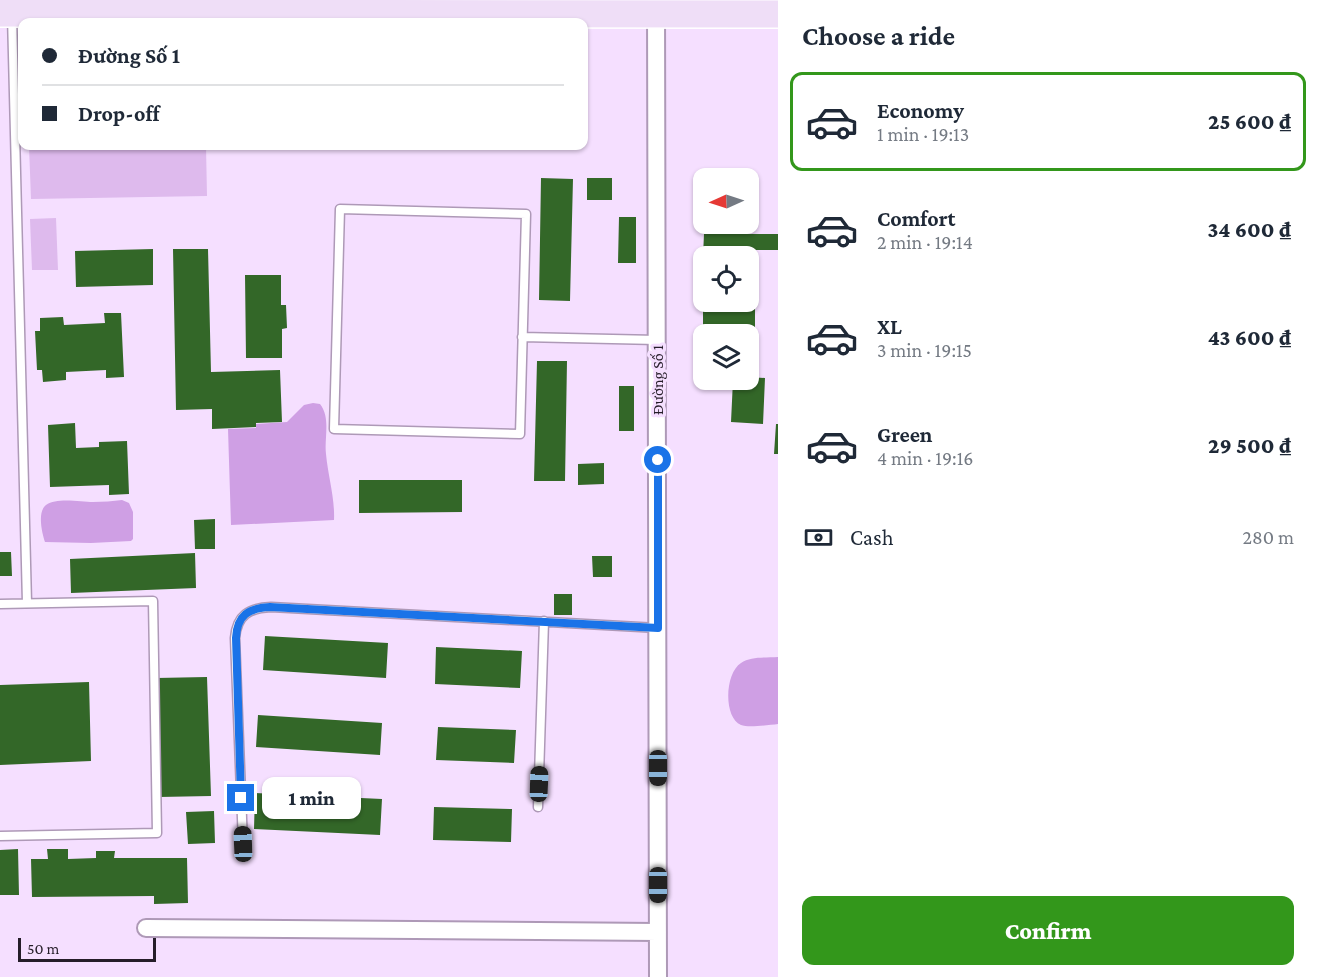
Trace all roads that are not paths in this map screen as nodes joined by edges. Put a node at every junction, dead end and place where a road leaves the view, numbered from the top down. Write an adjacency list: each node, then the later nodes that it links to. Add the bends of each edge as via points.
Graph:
1 (656, 7): 2 (main road); 3 (main road); 5 (street, Đường Số 1)
2 (6, 13): 7 (lane)
3 (778, 14)
4 (522, 337): 4 (lane, via 520,434 334,429 340,209 526,214); 5 (lane)
5 (657, 340): 9 (street, Đường Số 1)
6 (0, 603): 7 (lane)
7 (27, 603): 11 (lane, via 153,601 157,833)
8 (544, 621): 9 (lane); 10 (lane); 12 (lane, via 270,607 249,611 236,629)
9 (658, 628): 14 (street, Đường Số 1)
10 (538, 807)
11 (0, 836)
12 (243, 844)
13 (146, 928): 14 (street)
14 (658, 932): 15 (street, Đường Số 1)
15 (658, 977)

